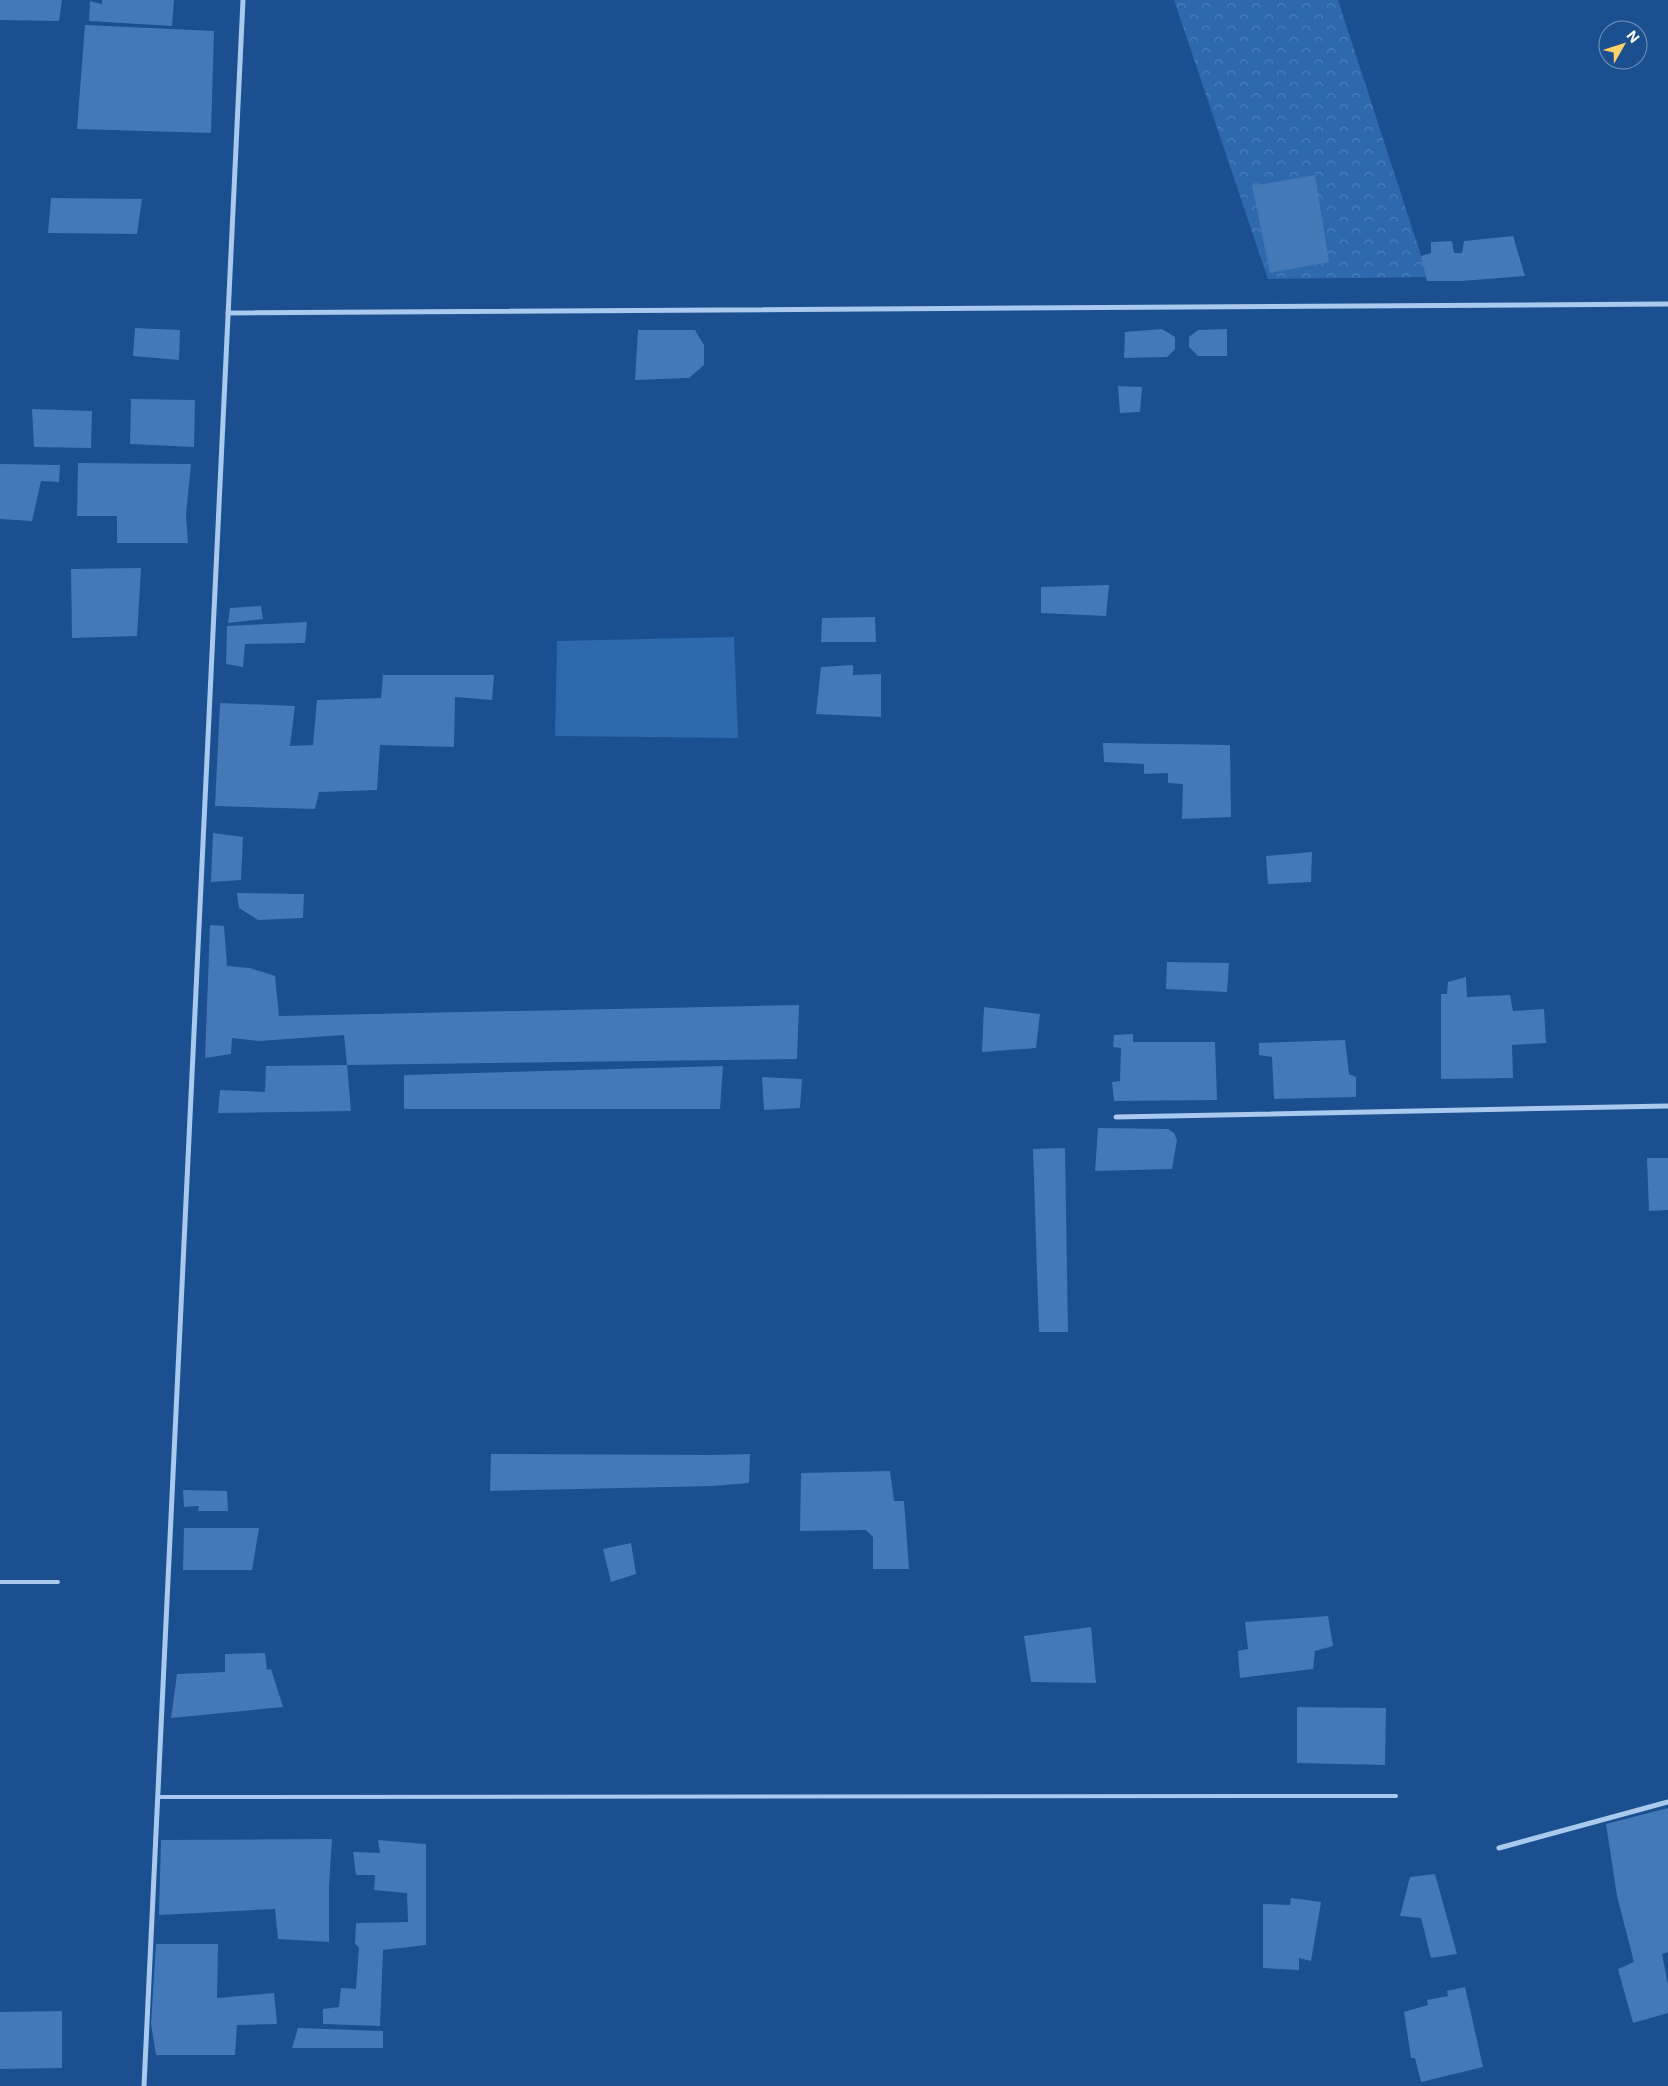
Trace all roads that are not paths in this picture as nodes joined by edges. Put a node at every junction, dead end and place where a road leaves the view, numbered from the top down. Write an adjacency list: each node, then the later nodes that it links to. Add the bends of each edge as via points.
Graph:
1 (243, 0): 3 (street)
2 (1668, 304): 3 (street)
3 (228, 313): 9 (street)
4 (1668, 1106): 5 (street)
5 (1116, 1117)
6 (0, 1582): 7 (lane)
7 (58, 1582)
8 (1396, 1796): 9 (lane)
9 (158, 1797): 12 (street)
10 (1668, 1802): 11 (street)
11 (1499, 1848)
12 (144, 2086)

